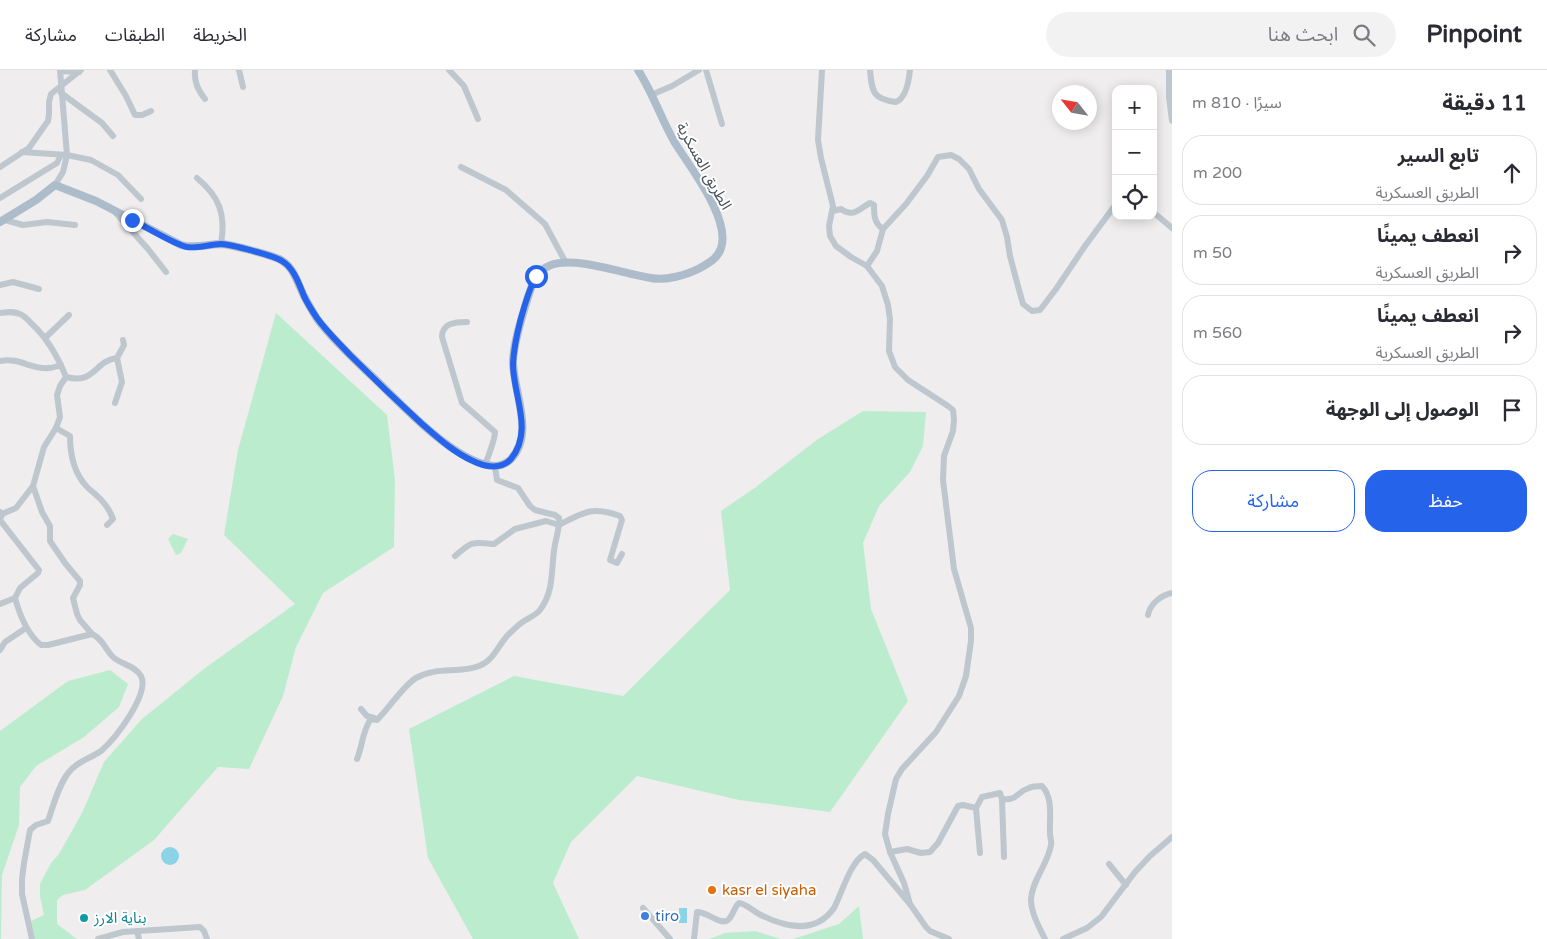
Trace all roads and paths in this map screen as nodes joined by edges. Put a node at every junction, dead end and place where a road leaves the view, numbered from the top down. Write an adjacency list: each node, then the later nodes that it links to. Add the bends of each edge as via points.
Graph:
1 (60, 70): 13 (street); 15 (street)
2 (110, 70): 18 (street, via 135,115)
3 (195, 70): 17 (street, via 196,84)
4 (239, 70): 14 (street)
5 (449, 70): 19 (street, via 468,93)
6 (638, 70): 16 (main road, الطريق العسكرية)
7 (699, 70): 16 (street)
8 (706, 70): 21 (street)
9 (822, 70): 33 (street, via 818,140)
10 (870, 70): 11 (street, via 874,94 896,102 902,98)
11 (910, 70)
12 (1169, 70): 20 (street)
13 (80, 71): 15 (street)
14 (242, 87)
15 (61, 90): 22 (street); 23 (street, via 51,94 48,121 32,144); 24 (street)
16 (651, 94): 40 (main road, الطريق العسكرية, via 674,142 717,214 723,231 721,250 713,260 693,272 654,279 591,265)
17 (205, 99)
18 (151, 111)
19 (478, 119)
20 (1172, 121)
21 (722, 124)
22 (113, 136)
23 (22, 152): 24 (street); 25 (street)
24 (64, 155): 28 (street, via 63,172); 29 (street, via 57,163); 30 (street, via 91,160 118,175)
25 (0, 167)
26 (462, 167): 40 (street, via 506,190 545,224)
27 (196, 178): 39 (street, via 220,206 223,220)
28 (55, 185): 31 (main road); 35 (main road)
29 (0, 198)
30 (141, 199)
31 (112, 209): 39 (main road, via 181,245); 42 (street)
32 (1112, 209): 38 (street, via 1040,310 1032,311 1023,304 1002,220 959,159 951,155 938,157 906,204)
33 (833, 211): 38 (street, via 841,209 855,213 870,203 874,205 874,215); 41 (street, via 829,226 836,246)
34 (1157, 215): 37 (street)
35 (2, 221): 36 (street, via 23,225 47,222)
36 (75, 225)
37 (1172, 228)
38 (883, 229): 41 (street)
39 (221, 244): 56 (main road, via 282,260 294,274 318,319 362,366 443,442 467,458)
40 (566, 263): 57 (main road, الطريق العسكرية, via 546,267 536,276 532,286 514,358 522,418 521,440 508,462)
41 (867, 266): 77 (street, via 884,292 890,319 889,352 895,367 908,380 953,410 954,425 944,456 943,480 954,569 971,628 970,658 964,686 936,732 908,761 896,779 885,834)
42 (166, 272)
43 (0, 285): 44 (street, via 13,282)
44 (39, 289)
45 (0, 313): 48 (street, via 20,314)
46 (69, 315): 48 (street)
47 (467, 322): 56 (street, via 446,326 442,337 462,403 495,432)
48 (46, 337): 52 (street)
49 (123, 340): 50 (street, via 124,345)
50 (117, 358): 53 (street, via 99,366 89,376 80,379); 54 (street, via 122,382)
51 (0, 361): 52 (street, via 17,360 42,368)
52 (61, 365): 53 (street)
53 (66, 377): 55 (street, via 57,395 60,417)
54 (115, 403)
55 (56, 428): 58 (street, via 44,447); 61 (street, via 70,436 70,452 76,471 108,509 113,519)
56 (485, 465): 57 (main road)
57 (495, 467): 60 (street, via 497,480 518,488 530,506 557,516)
58 (33, 486): 59 (street, via 16,508); 69 (street, via 51,528 50,541 80,581 73,598 80,620)
59 (1, 513): 65 (street, via 0,520 40,570 20,588)
60 (560, 525): 62 (street, via 591,510 620,516 622,520 610,560 617,563); 63 (street, via 546,521 515,529 494,544 475,542 467,545); 72 (street, via 551,586 540,610 522,622 481,665 462,670 439,670 415,678)
61 (107, 526)
62 (622, 554)
63 (455, 556)
64 (1172, 593): 67 (street, via 1159,597)
65 (15, 598): 66 (street); 68 (street)
66 (0, 604)
67 (1148, 615)
68 (26, 628): 69 (street, via 44,646); 70 (street, via 5,642)
69 (92, 634): 85 (street, via 102,641 112,656 139,673 143,687 119,733 100,751 71,770 48,821 34,826 29,832 22,888)
70 (0, 650)
71 (361, 708): 72 (street, via 367,716)
72 (378, 720): 73 (street, via 371,719 365,727)
73 (357, 759)
74 (1002, 799): 75 (street, via 1000,793 982,797); 79 (street); 92 (street, via 1015,798 1034,786 1042,786 1045,790 1052,844 1031,899)
75 (976, 808): 77 (street, via 963,804 958,806 930,852); 78 (street)
76 (1172, 837): 81 (street, via 1141,865)
77 (890, 852): 82 (street)
78 (980, 853)
79 (1004, 857)
80 (1109, 864): 81 (street)
81 (1126, 885): 93 (street, via 1094,923)
82 (910, 904): 90 (street, via 865,854 853,866 834,908 820,920 800,926 784,925 739,902 726,921 697,912); 91 (street, via 930,931)
83 (644, 908): 89 (street)
84 (137, 931): 86 (street); 87 (street); 88 (street, via 200,927)
85 (32, 939)
86 (98, 939)
87 (139, 939)
88 (207, 939)
89 (670, 939)
90 (694, 939)
91 (949, 939)
92 (1045, 939)
93 (1063, 939)

